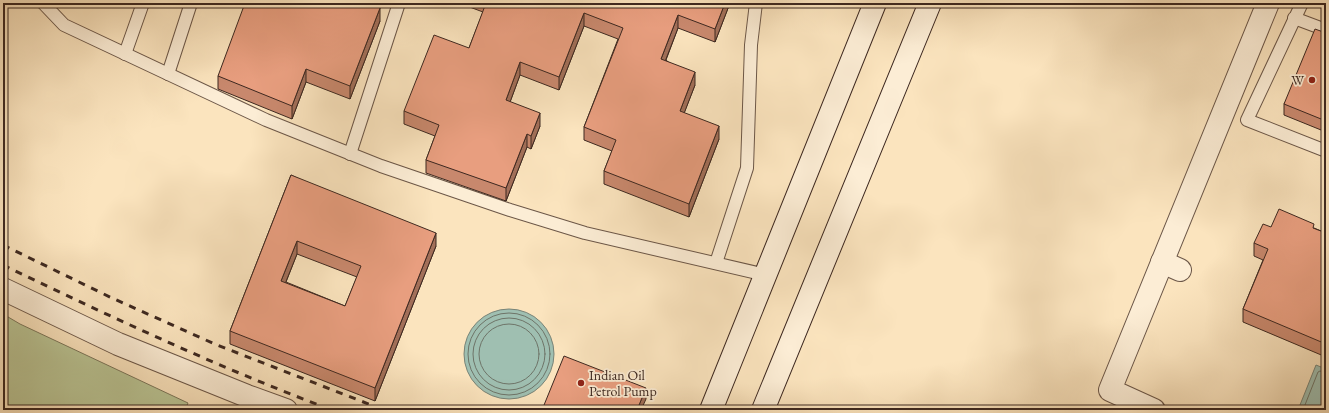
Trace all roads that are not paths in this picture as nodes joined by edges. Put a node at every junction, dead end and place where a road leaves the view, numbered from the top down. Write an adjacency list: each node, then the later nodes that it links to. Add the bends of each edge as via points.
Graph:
1 (43, 3): 12 (lane, via 64,25)
2 (143, 3): 12 (lane)
3 (190, 3): 13 (lane)
4 (399, 3): 15 (lane)
5 (756, 3): 16 (lane, via 751,45 747,168)
6 (875, 3): 17 (main road)
7 (930, 3): 21 (main road)
8 (1268, 3): 22 (main road, via 1171,266 1110,390)
9 (1302, 3): 10 (lane)
10 (1294, 18): 11 (lane); 14 (lane, via 1246,120)
11 (1326, 30)
12 (125, 54): 13 (lane)
13 (168, 74): 15 (lane, via 266,120)
14 (1326, 151)
15 (350, 154): 16 (lane, via 510,210 585,233)
16 (716, 263): 17 (lane)
17 (766, 274): 20 (main road)
18 (3, 290): 19 (main road, via 118,344)
19 (286, 410)
20 (711, 410)
21 (763, 410)
22 (1154, 410)

